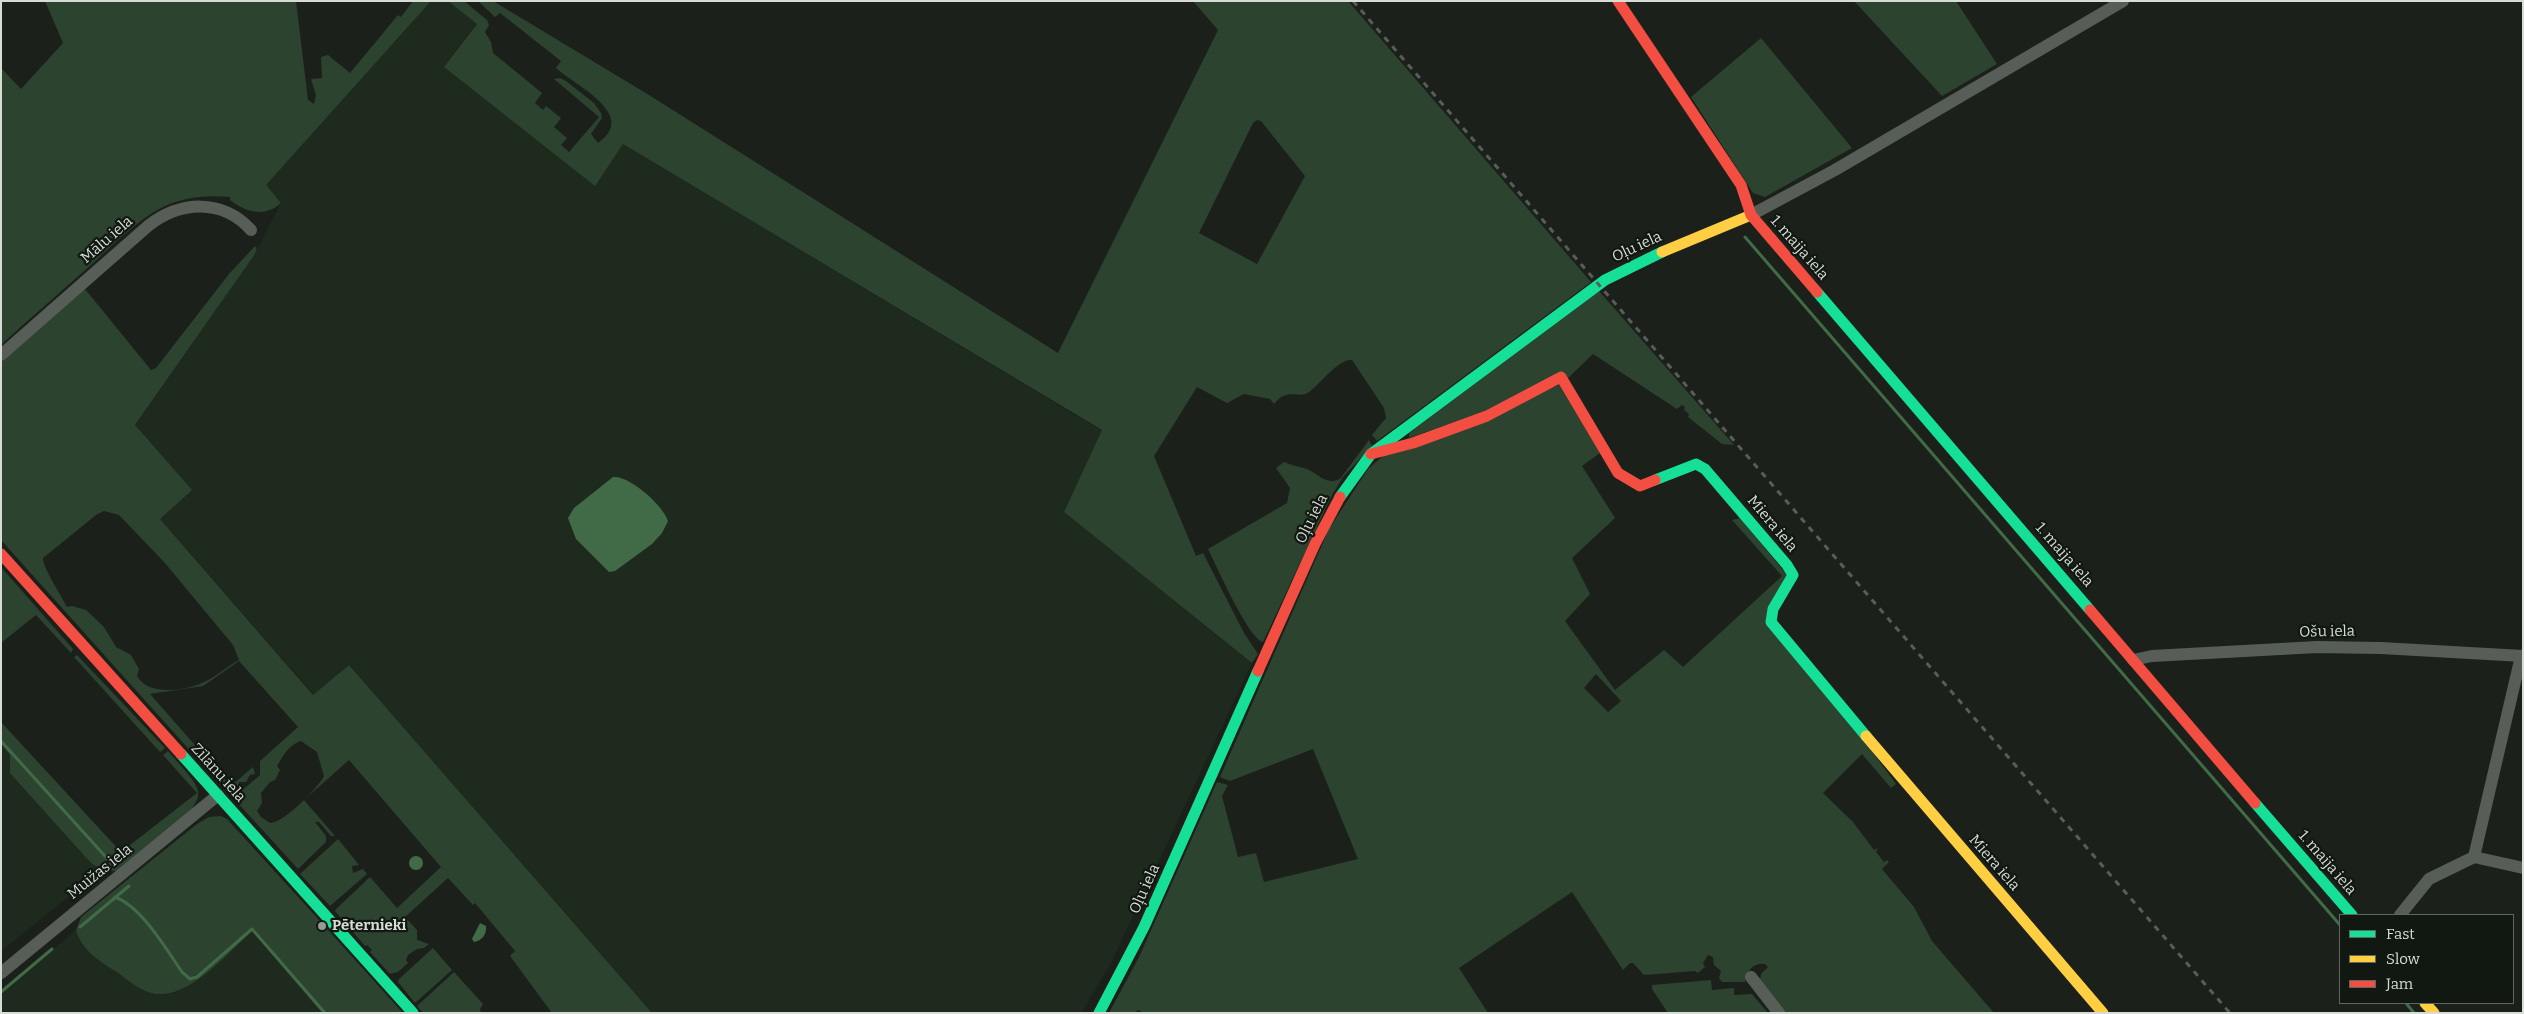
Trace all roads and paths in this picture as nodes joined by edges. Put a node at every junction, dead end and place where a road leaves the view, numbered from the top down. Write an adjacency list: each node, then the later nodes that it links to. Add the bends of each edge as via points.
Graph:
1 (1618, 1): 3 (main road, via 1742,186)
2 (2123, 1): 3 (street, via 1835,170)
3 (1751, 215): 6 (main road, Oļu iela, via 1610,277); 9 (main road, 1. maija iela)
4 (251, 230): 5 (street, Mālu iela, via 237,217 210,206 186,206 166,214 148,226)
5 (1, 355)
6 (1371, 454): 18 (main road, Oļu iela, via 1337,501 1315,544 1144,927); 20 (main road, Miera iela, via 1413,443 1487,416 1561,377 1618,473 1640,486 1688,466 1696,464 1705,469 1793,576 1790,587 1775,605 1771,622)
7 (1, 554): 10 (main road, Zīlānu iela)
8 (2522, 656): 9 (street, Ošu iela, via 2317,647 2152,656); 11 (street)
9 (2133, 660): 13 (main road, 1. maija iela)
10 (218, 795): 15 (street, Muižas iela); 17 (main road, Zīlānu iela)
11 (2474, 857): 12 (street); 14 (street, via 2429,878)
12 (2523, 868)
13 (2351, 914)
14 (2401, 914)
15 (1, 973)
16 (1750, 977): 19 (street)
17 (413, 1013)
18 (1099, 1013)
19 (1779, 1013)
20 (2102, 1013)

